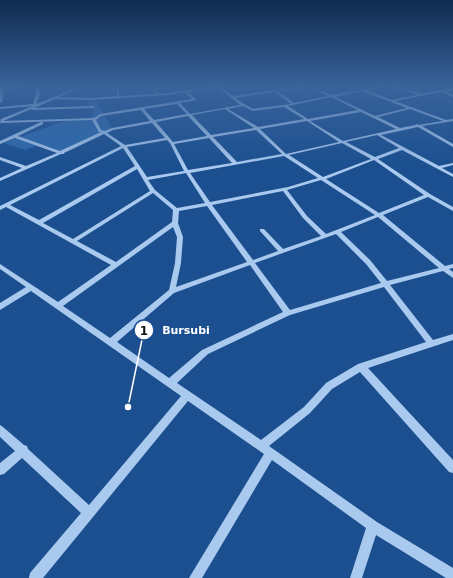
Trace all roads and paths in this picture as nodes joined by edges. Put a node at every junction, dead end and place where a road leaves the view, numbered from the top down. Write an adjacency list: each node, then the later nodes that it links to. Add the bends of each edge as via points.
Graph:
1 (20, 113): 20 (street)
2 (114, 113): 12 (street)
3 (146, 113): 16 (street)
4 (194, 113): 11 (street)
5 (233, 113): 23 (street)
6 (296, 113): 15 (street)
7 (342, 113): 15 (street)
8 (366, 113): 13 (street)
9 (391, 113): 13 (street)
10 (423, 113): 19 (street)
11 (188, 114): 16 (street); 28 (street)
12 (100, 115): 14 (street)
13 (375, 117): 24 (street)
14 (94, 119): 18 (street); 25 (street)
15 (306, 119): 23 (street); 30 (street)
16 (153, 120): 25 (street); 29 (street)
17 (453, 120): 19 (street)
18 (46, 121): 20 (street); 27 (street)
19 (445, 121): 21 (street); 22 (street)
20 (0, 122)
21 (453, 124)
22 (417, 125): 24 (street); 33 (street)
23 (255, 127): 28 (street); 36 (street)
24 (400, 129): 26 (street)
25 (104, 132): 32 (street); 35 (street)
26 (377, 134): 30 (street); 34 (street)
27 (14, 136): 31 (street); 35 (street)
28 (209, 136): 29 (street); 39 (street)
29 (170, 141): 32 (street); 44 (street)
30 (342, 142): 36 (street); 38 (street)
31 (0, 143)
32 (124, 146): 41 (street); 53 (street)
33 (453, 146)
34 (403, 148): 38 (street); 43 (street)
35 (62, 152): 42 (street)
36 (285, 155): 39 (street); 46 (street)
37 (0, 158): 42 (street)
38 (375, 159): 46 (street); 51 (street)
39 (235, 163): 44 (street)
40 (453, 164): 43 (street)
41 (137, 167): 47 (street); 57 (street)
42 (26, 168): 48 (street)
43 (438, 168): 45 (street)
44 (187, 172): 47 (street); 52 (street)
45 (453, 176)
46 (324, 178): 49 (street); 56 (street)
47 (145, 179): 50 (street)
48 (0, 180)
49 (284, 189): 52 (street); 61 (street, via 305,217)
50 (153, 192): 55 (street); 62 (street)
51 (428, 195): 54 (street); 56 (street)
52 (208, 203): 55 (street); 64 (street)
53 (3, 206): 57 (street)
54 (453, 208)
55 (176, 210): 58 (street)
56 (379, 215): 60 (street); 67 (street)
57 (38, 223): 62 (street)
58 (175, 223): 65 (street); 71 (street, via 180,237)
59 (262, 230): 63 (street)
60 (337, 232): 61 (street); 69 (street)
61 (324, 235): 63 (street)
62 (73, 242): 65 (street)
63 (281, 251): 64 (street)
64 (251, 263): 71 (street); 74 (street)
65 (116, 264): 72 (street)
66 (0, 266): 70 (street)
67 (449, 267): 68 (street); 69 (street)
68 (453, 276)
69 (386, 284): 74 (street); 77 (street)
70 (31, 287): 72 (street); 73 (street)
71 (172, 291): 76 (street)
72 (58, 306): 76 (street)
73 (0, 307)
74 (288, 313): 79 (street, via 205,352)
75 (453, 337): 77 (street)
76 (111, 342): 79 (street)
77 (431, 343): 78 (street)
78 (361, 367): 83 (street, via 329,386); 84 (street)
79 (170, 383): 80 (street)
80 (187, 395): 83 (street); 86 (street)
81 (0, 430): 82 (street)
82 (22, 450): 85 (street); 86 (street)
83 (266, 450): 87 (street); 90 (street)
84 (453, 468)
85 (0, 470)
86 (89, 513): 89 (street)
87 (373, 526): 88 (street); 91 (street)
88 (453, 575)
89 (35, 578)
90 (195, 578)
91 (356, 578)

